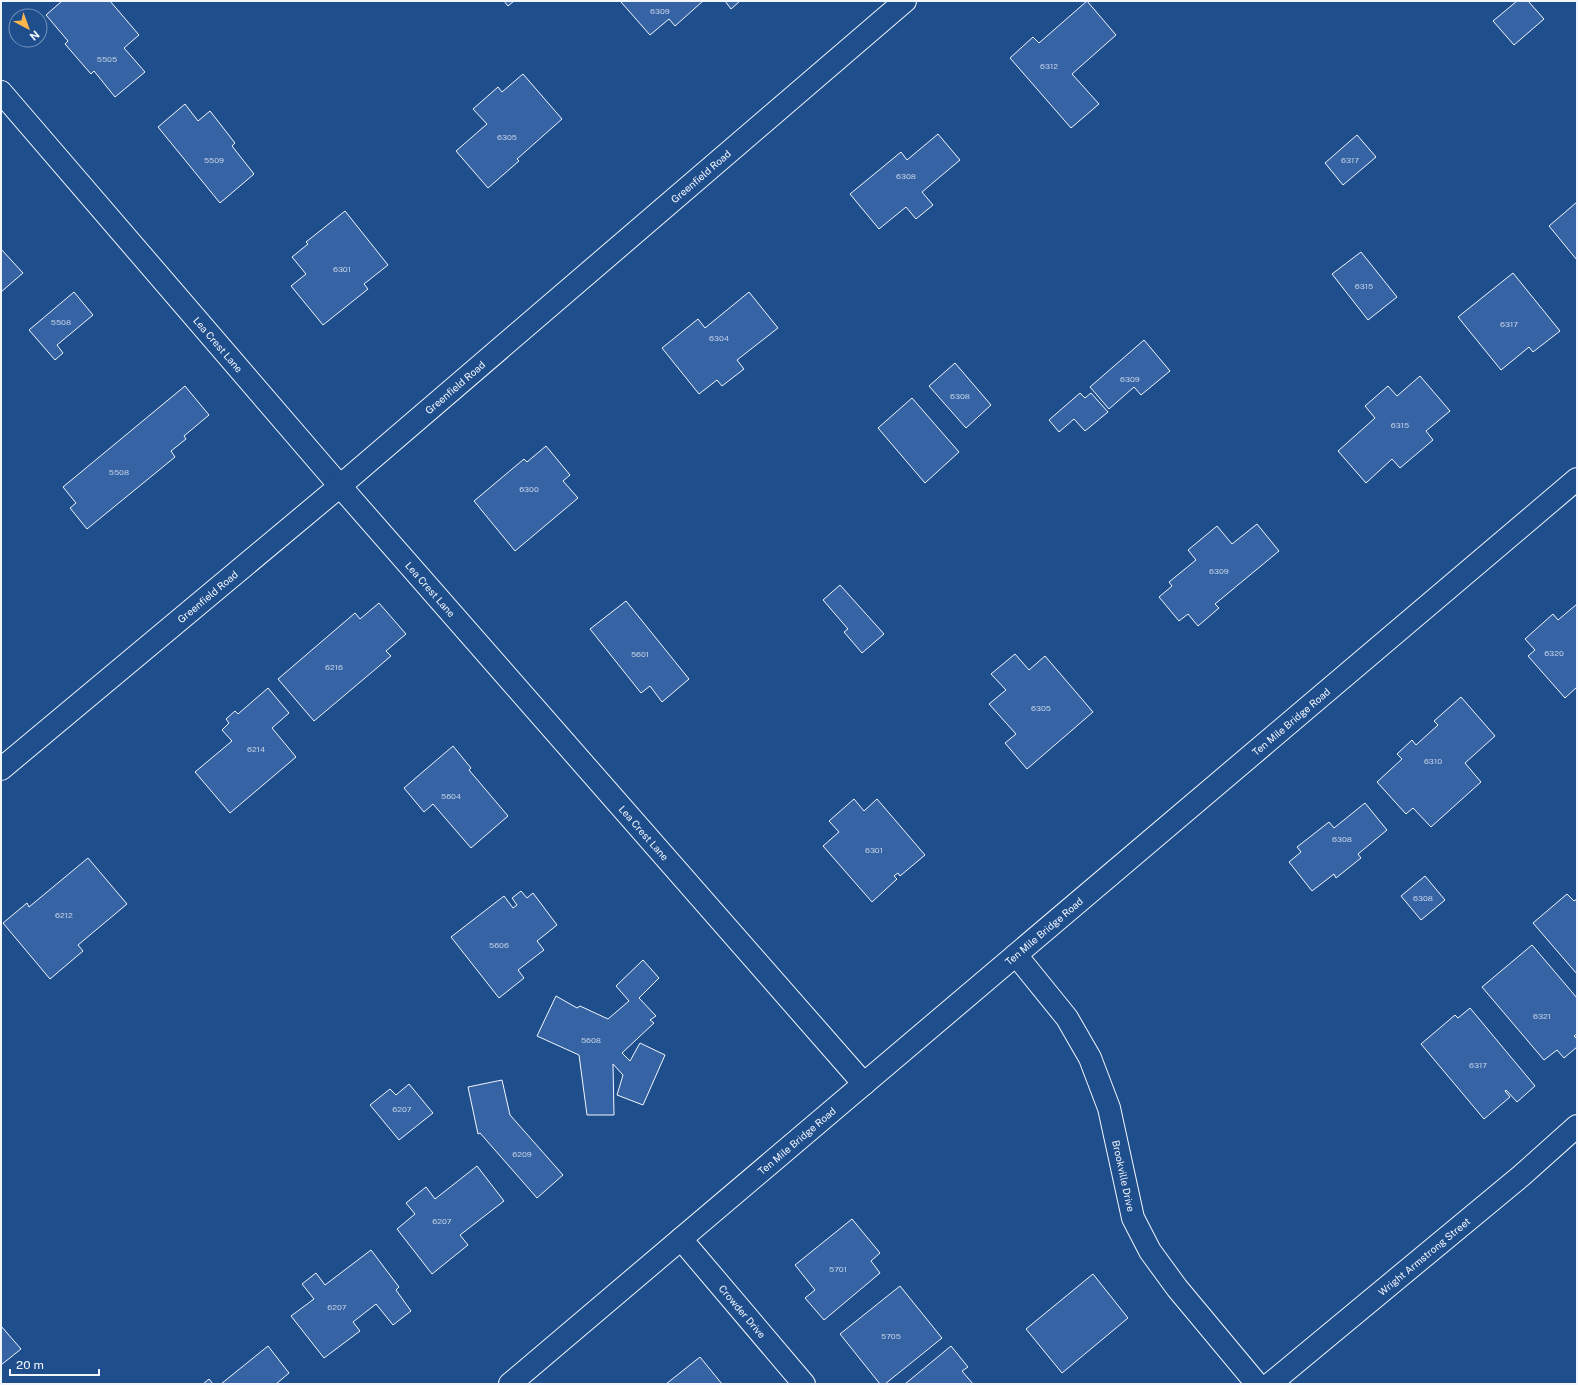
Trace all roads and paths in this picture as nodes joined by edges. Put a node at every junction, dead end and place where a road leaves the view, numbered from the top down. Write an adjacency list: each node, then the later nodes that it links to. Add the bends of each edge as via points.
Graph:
1 (905, 1): 4 (street, Greenfield Road)
2 (1, 92): 4 (street, Lea Crest Lane)
3 (1577, 479): 6 (street, Ten Mile Bridge Road)
4 (340, 486): 5 (street, Greenfield Road); 7 (street, Lea Crest Lane)
5 (1, 769)
6 (1016, 955): 7 (street, Ten Mile Bridge Road); 12 (street, Brookville Drive, via 1067,1018 1090,1058 1109,1108 1134,1218 1150,1251 1177,1288)
7 (864, 1084): 9 (street, Ten Mile Bridge Road)
8 (1577, 1126): 13 (street, Wright Armstrong Street, via 1521,1176)
9 (681, 1239): 10 (street, Ten Mile Bridge Road); 11 (street, Crowder Drive)
10 (510, 1384)
11 (804, 1384)
12 (1257, 1384)
13 (1270, 1384)

